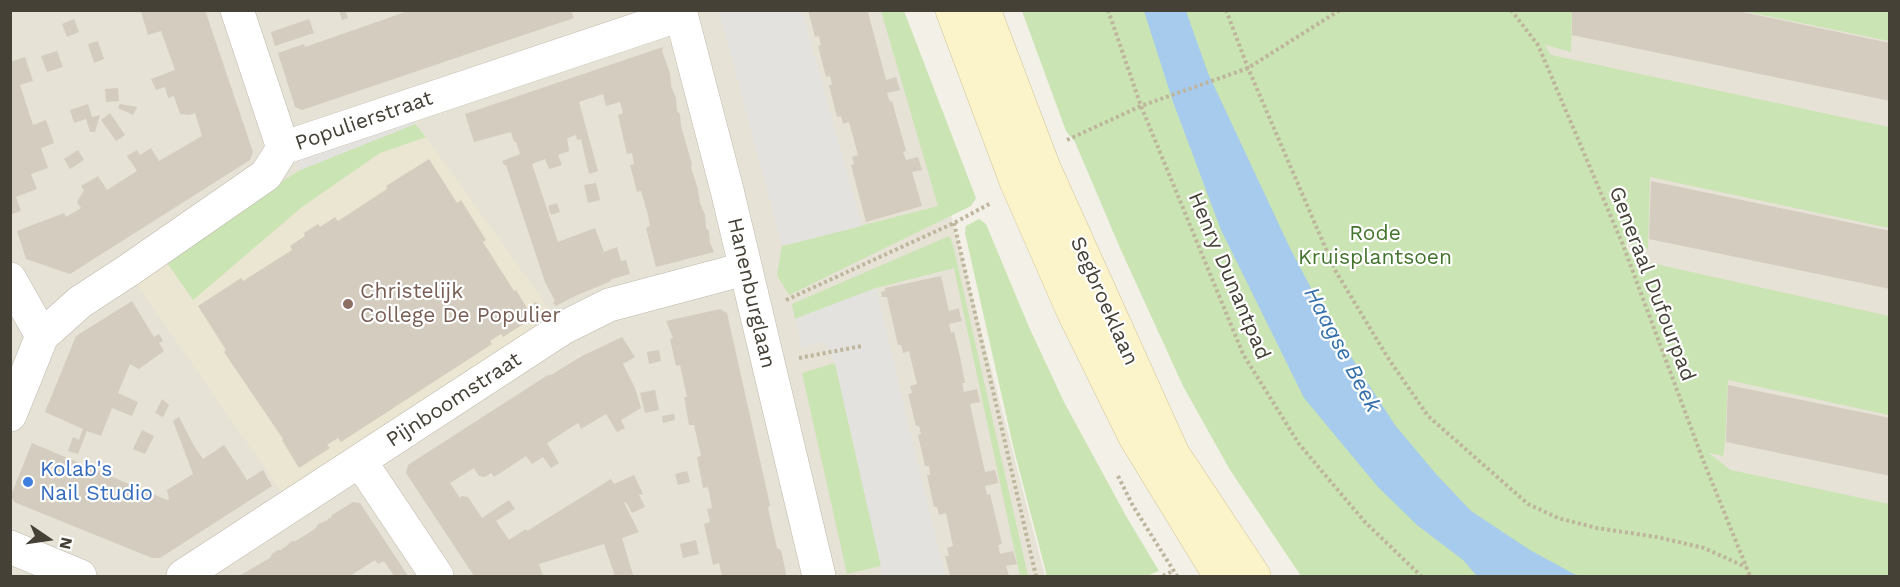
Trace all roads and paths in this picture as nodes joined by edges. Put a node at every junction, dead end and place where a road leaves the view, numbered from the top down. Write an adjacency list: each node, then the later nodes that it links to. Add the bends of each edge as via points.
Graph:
1 (237, 10): 12 (street)
2 (952, 10): 32 (main road, Segbroeklaan, via 1016,181 1073,311 1135,436)
3 (984, 10): 33 (main road, Segbroeklaan, via 1044,168 1173,454)
4 (1108, 10): 10 (path, Henry Dunantpad)
5 (1226, 10): 9 (path)
6 (1340, 10): 9 (path)
7 (1511, 10): 24 (path, Generaal Dufourpad, via 1538,45 1623,244 1702,460)
8 (680, 13): 12 (street, Populierstraat); 15 (street, Hanenburglaan)
9 (1248, 68): 10 (path); 24 (path, via 1335,270 1428,416 1528,504 1558,518 1597,528 1704,548)
10 (1141, 106): 11 (path); 34 (path, Henry Dunantpad, via 1243,354 1299,444 1364,521)
11 (1064, 141)
12 (283, 148): 18 (street, Populierstraat, via 266,175 80,302)
13 (995, 201): 14 (path)
14 (954, 223): 17 (path); 30 (path)
15 (744, 268): 17 (street, Hanenburglaan); 22 (street, Pijnboomstraat, via 609,305 563,328)
16 (10, 279): 18 (street)
17 (756, 315): 20 (street, Hanenburglaan)
18 (42, 336): 21 (street, Populierstraat)
19 (862, 346): 20 (path)
20 (769, 364): 29 (street, Hanenburglaan)
21 (10, 415)
22 (360, 461): 27 (street, Pijnboomstraat); 28 (street)
23 (10, 547): 26 (street)
24 (1746, 567): 35 (path, Generaal Dufourpad)
25 (1173, 571): 31 (path)
26 (80, 576)
27 (183, 576)
28 (437, 576)
29 (819, 576)
30 (1036, 576)
31 (1163, 576)
32 (1220, 576)
33 (1254, 576)
34 (1421, 576)
35 (1750, 576)

